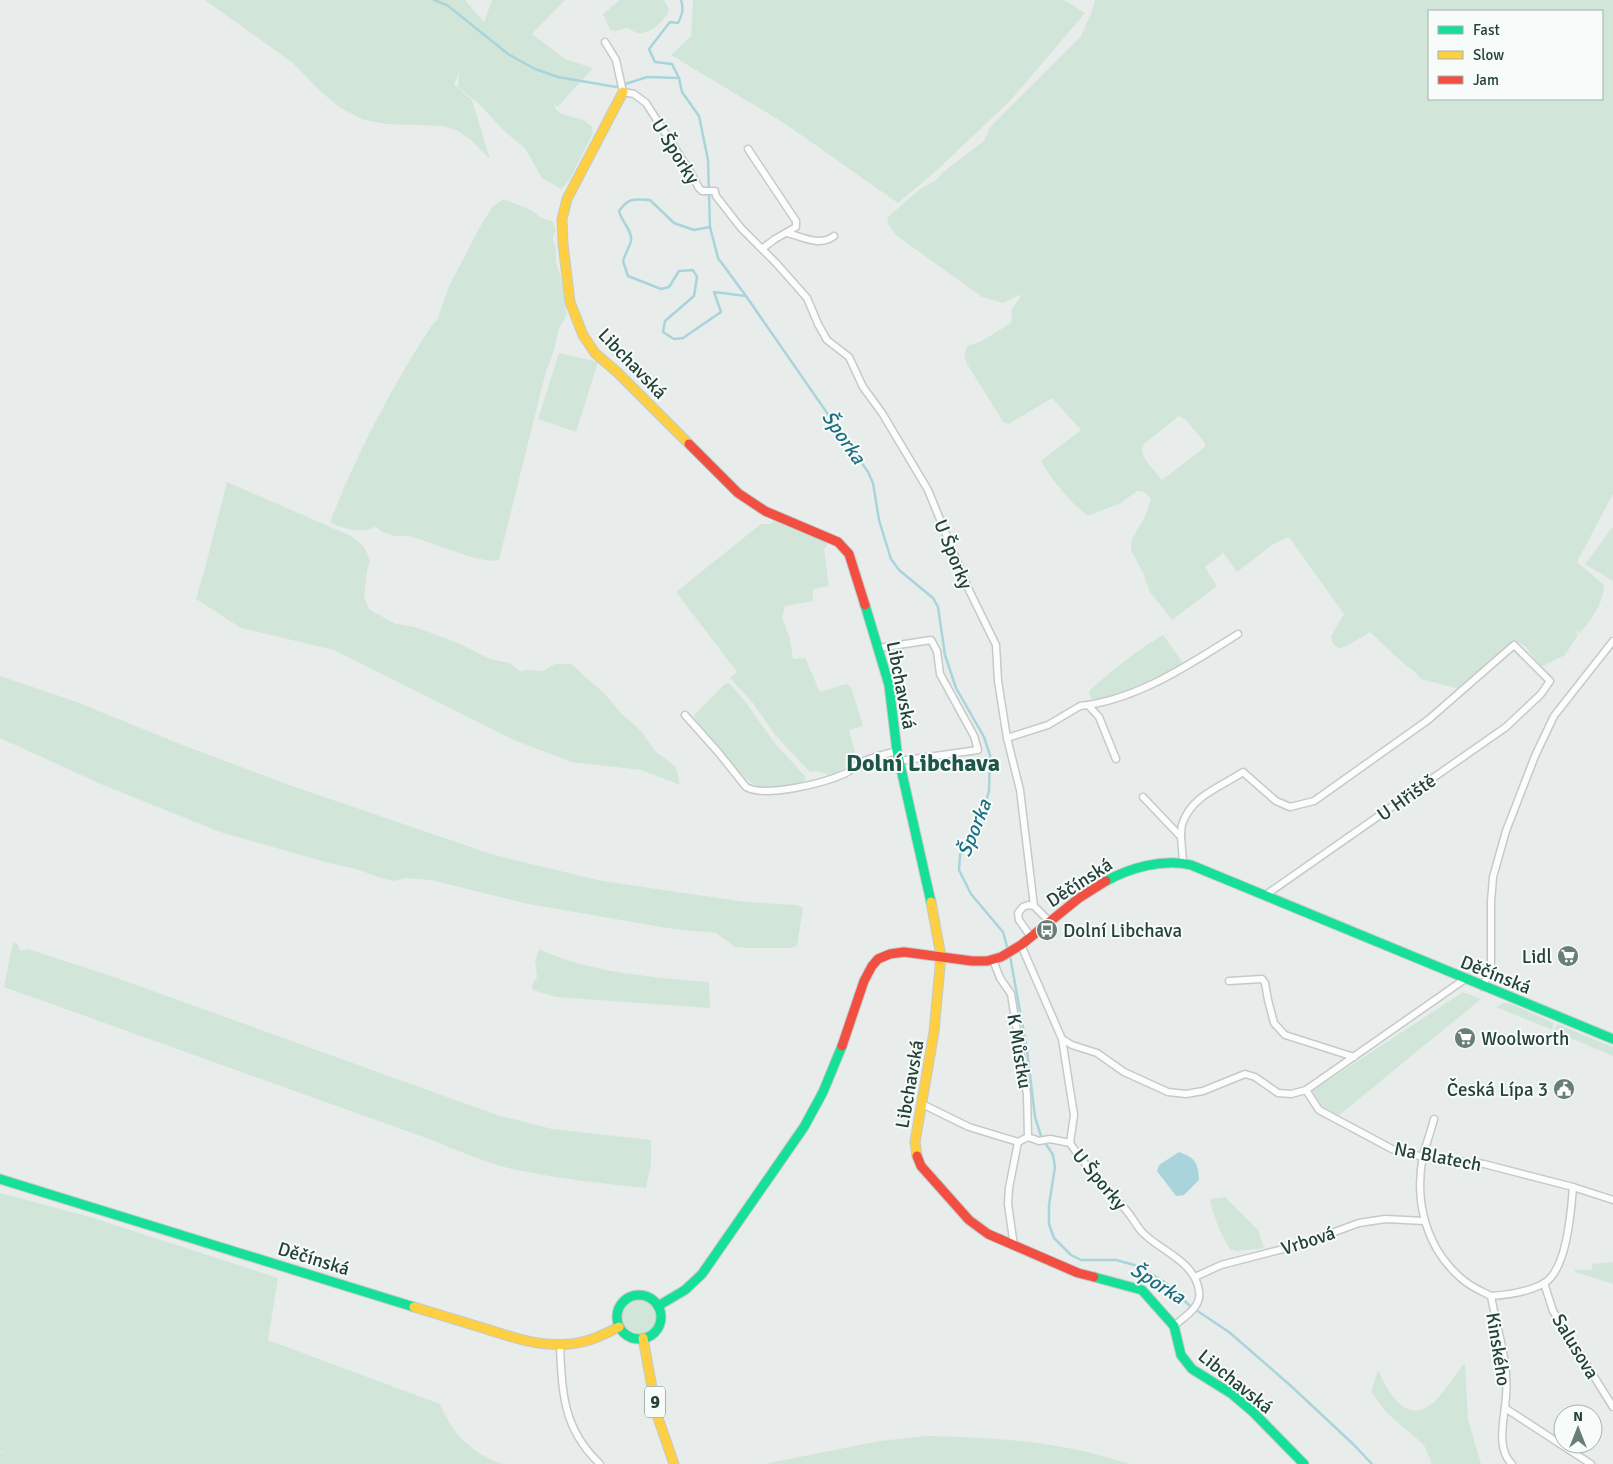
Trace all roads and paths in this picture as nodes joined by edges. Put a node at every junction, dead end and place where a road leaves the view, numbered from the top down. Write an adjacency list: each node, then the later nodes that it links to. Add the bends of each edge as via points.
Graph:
1 (606, 42): 2 (street, via 616,60)
2 (622, 87): 6 (street, U Šporky, via 646,103 702,191 715,191 740,228); 9 (main road, Libchavská, via 567,199 562,219 570,302 583,335 595,353 738,493 765,511 844,547 854,568)
3 (748, 150): 4 (street, via 796,220 796,227)
4 (788, 233): 5 (street, via 818,242 828,241); 6 (street)
5 (834, 236)
6 (762, 248): 12 (street, U Šporky, via 807,298 827,340 849,356 863,387 928,490 968,588 996,645 998,681)
7 (1238, 634): 10 (street, via 1170,675)
8 (1613, 641): 28 (street, via 1554,716 1506,831 1493,877 1491,965)
9 (879, 648): 13 (main road, Libchavská, via 889,685); 15 (street, via 931,640 937,651 940,674 974,736 978,750)
10 (1088, 705): 12 (street); 14 (street, via 1099,717)
11 (685, 715): 13 (street, via 752,791 820,782 846,773 861,762)
12 (1008, 738): 20 (street, U Šporky, via 1020,790)
13 (897, 751): 15 (main road, Libchavská)
14 (1116, 759)
15 (899, 761): 24 (main road, Libchavská)
16 (1142, 797): 17 (street)
17 (1181, 838): 18 (street); 19 (street, U Hřiště, via 1182,822 1197,800 1243,772 1276,801 1290,807 1314,801 1428,720 1514,645 1550,681 1506,727)
18 (1183, 862): 19 (main road, Děčínská); 21 (main road, Děčínská, via 1126,870 1103,882)
19 (1267, 894): 26 (main road, Děčínská)
20 (1034, 906): 21 (street); 22 (street, via 1023,907 1018,913)
21 (1049, 921): 22 (main road, Děčínská)
22 (1031, 937): 23 (main road, Děčínská)
23 (1019, 947): 25 (main road, Děčínská); 29 (street, U Šporky)
24 (941, 956): 25 (main road, Děčínská, via 980,962); 33 (main road, Libchavská, via 934,1032); 47 (main road, Děčínská, via 896,953 882,957 872,966 816,1108 702,1274 685,1290)
25 (993, 960): 35 (street, K Můstku, via 1011,994 1027,1094)
26 (1465, 979): 28 (main road, Děčínská); 31 (street)
27 (1229, 981): 31 (street, via 1262,979 1274,1023 1285,1035)
28 (1483, 986): 30 (main road, Děčínská)
29 (1062, 1038): 32 (street, via 1097,1053 1124,1072 1168,1092 1186,1094 1203,1091 1245,1074 1255,1076 1278,1093); 37 (street, U Šporky, via 1074,1116)
30 (1613, 1039)
31 (1354, 1057): 32 (street)
32 (1307, 1093): 38 (street, Na Blatech, via 1319,1110 1338,1121 1392,1149)
33 (922, 1104): 36 (street, via 969,1127); 43 (main road, Libchavská, via 915,1142 920,1166 969,1220 988,1234)
34 (1434, 1119): 38 (street, Kinského)
35 (1028, 1137): 36 (street); 37 (street)
36 (1018, 1142): 43 (street, via 1008,1188)
37 (1070, 1143): 44 (street, U Šporky, via 1142,1232 1185,1264)
38 (1423, 1157): 40 (street, Na Blatech, via 1484,1164); 42 (street, Kinského, via 1420,1199)
39 (0, 1179): 51 (main road, Děčínská, via 518,1339)
40 (1573, 1187): 41 (street, Na Blatech); 45 (street, via 1564,1248 1557,1268)
41 (1613, 1200)
42 (1425, 1222): 44 (street, Vrbová, via 1385,1219 1359,1223 1300,1245 1221,1265); 46 (street, Kinského, via 1443,1261 1462,1280)
43 (1014, 1246): 48 (main road, Libchavská, via 1078,1273 1142,1290)
44 (1195, 1277): 48 (street, via 1200,1300)
45 (1544, 1283): 46 (street, via 1513,1294); 52 (street, Salusova, via 1553,1311)
46 (1491, 1296): 53 (street, Kinského, via 1505,1362)
47 (658, 1306): 49 (main road, via 645,1296 630,1296 618,1309); 50 (main road, via 658,1328)
48 (1174, 1326): 56 (main road, Libchavská, via 1181,1355 1192,1369 1232,1394)
49 (619, 1327): 50 (main road, via 629,1336); 51 (main road, Děčínská, via 588,1342)
50 (643, 1338): 55 (main road, 9, via 657,1415)
51 (560, 1345): 54 (street, via 566,1410 579,1439)
52 (1613, 1407)
53 (1505, 1408): 57 (street, via 1504,1446 1507,1459); 58 (street, Kinského)
54 (600, 1464)
55 (674, 1464)
56 (1304, 1464)
57 (1512, 1464)
58 (1591, 1464)

